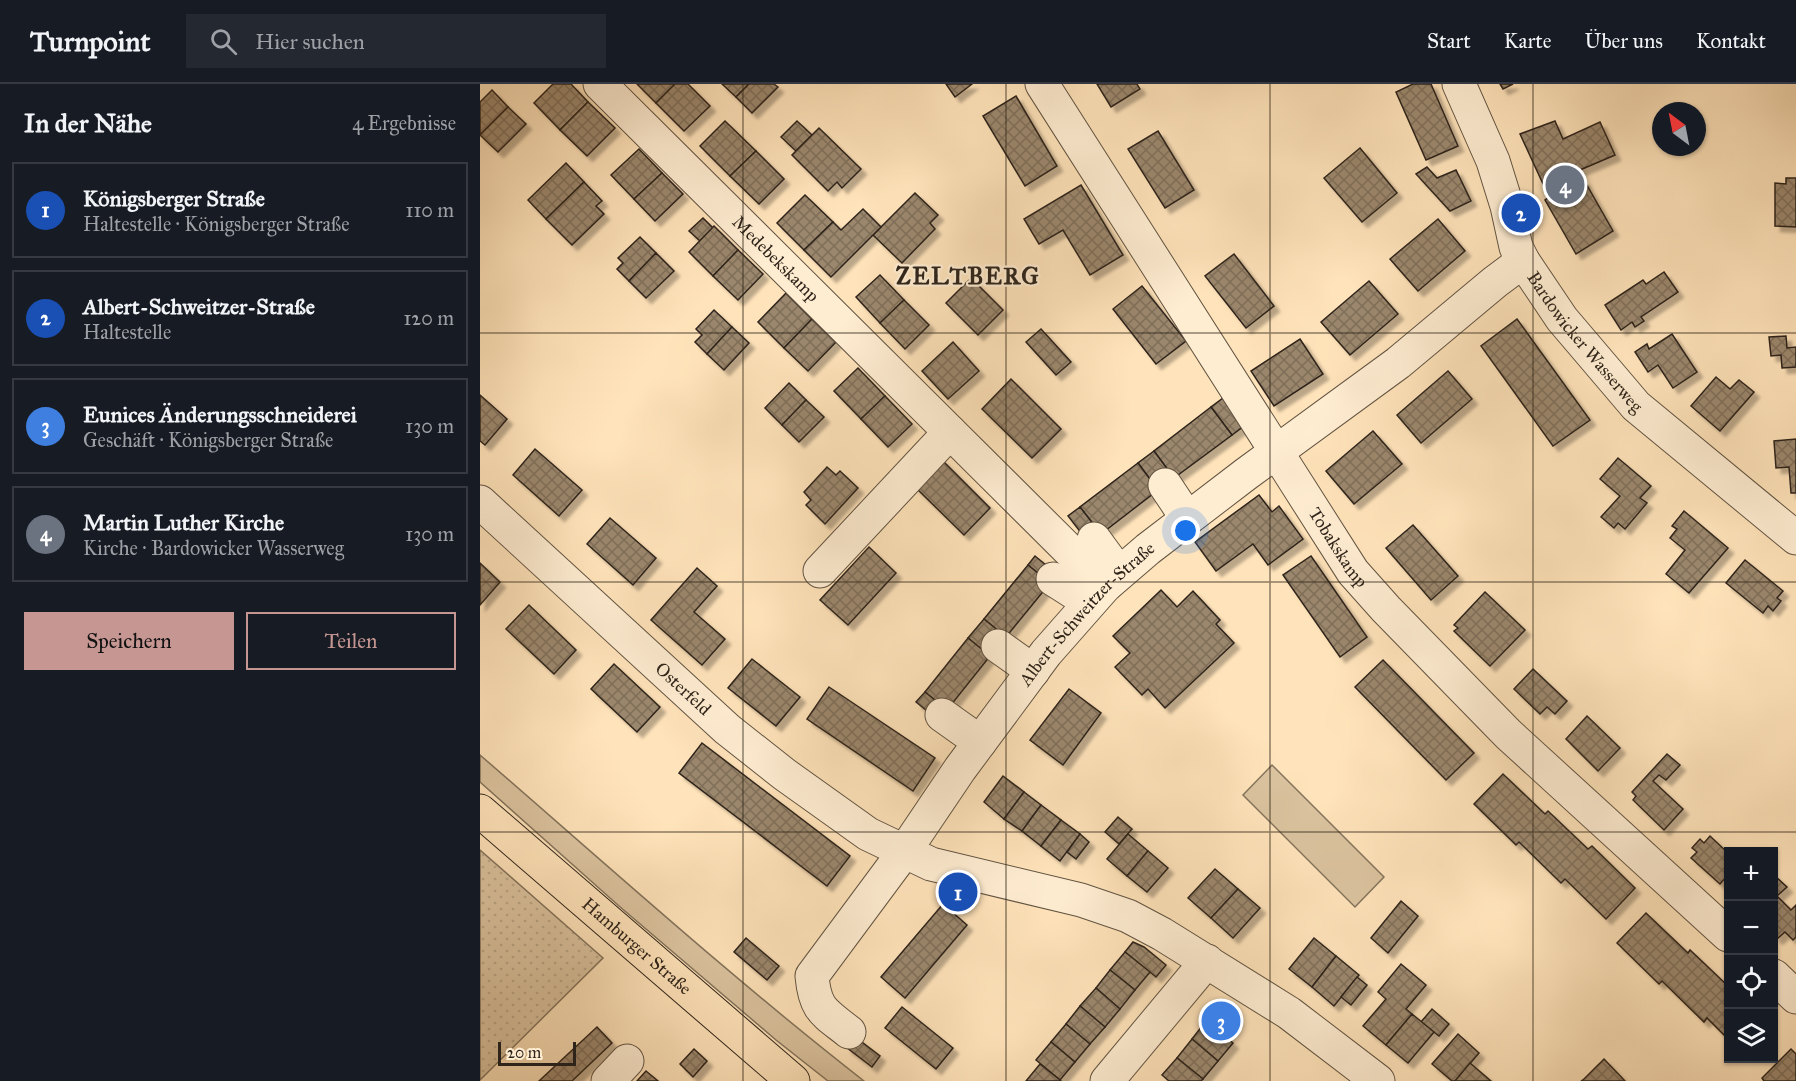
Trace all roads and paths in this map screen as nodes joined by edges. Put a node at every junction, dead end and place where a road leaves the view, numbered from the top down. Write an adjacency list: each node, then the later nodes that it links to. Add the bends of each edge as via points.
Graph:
1 (600, 84): 6 (street, Medebekskamp)
2 (1042, 84): 7 (street, Tobakskamp)
3 (1459, 84): 4 (street, Bardowicker Wasserweg, via 1493,161)
4 (1523, 261): 7 (street, Albert-Schweitzer-Straße, via 1398,363); 11 (street, Bardowicker Wasserweg, via 1593,358 1636,406)
5 (1238, 430): 7 (street)
6 (950, 432): 13 (street); 15 (street, Medebekskamp)
7 (1268, 457): 10 (street, Albert-Schweitzer-Straße); 22 (street, Tobakskamp, via 1369,591 1508,734)
8 (1165, 485): 10 (street)
9 (480, 502): 21 (street, Osterfeld, via 727,729 868,834)
10 (1187, 518): 15 (street, Albert-Schweitzer-Straße)
11 (1796, 538)
12 (1094, 539): 15 (street)
13 (820, 571)
14 (1053, 579): 15 (street)
15 (1104, 587): 17 (street, Albert-Schweitzer-Straße)
16 (998, 646): 17 (street)
17 (1033, 671): 19 (street, Albert-Schweitzer-Straße)
18 (942, 715): 19 (street)
19 (980, 742): 21 (street, Albert-Schweitzer-Straße)
20 (480, 811): 27 (main road, Hamburger Straße)
21 (904, 852): 23 (street, Osterfeld, via 931,864 1081,900 1128,916); 26 (street, Albert-Schweitzer-Straße, via 812,976 813,993 820,1009)
22 (1724, 931)
23 (1207, 961): 28 (street); 29 (street, Osterfeld, via 1289,1013)
24 (1778, 981): 25 (street)
25 (1796, 997)
26 (849, 1032)
27 (793, 1081)
28 (1107, 1081)
29 (1378, 1081)

